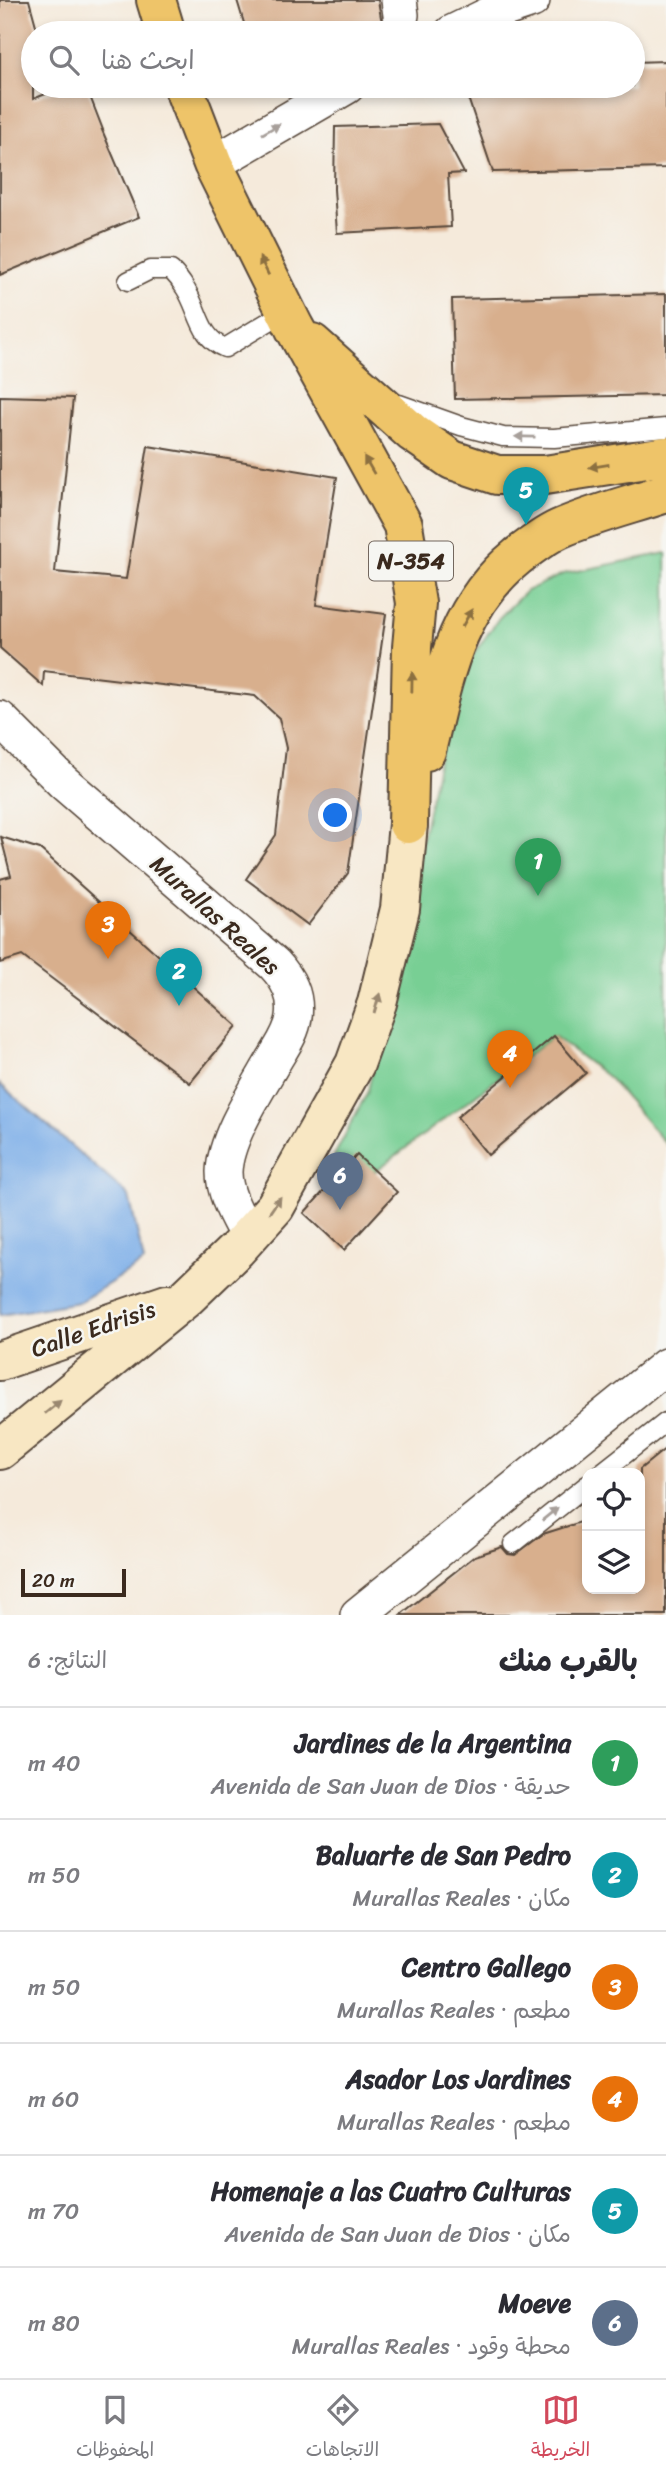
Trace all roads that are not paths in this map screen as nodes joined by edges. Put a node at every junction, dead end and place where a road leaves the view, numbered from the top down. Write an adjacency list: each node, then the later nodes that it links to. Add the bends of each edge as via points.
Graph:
1 (156, 0): 3 (highway)
2 (532, 0): 4 (street)
3 (162, 21)
4 (477, 21)
5 (188, 98): 7 (highway)
6 (326, 98): 7 (street, one-way to 6)
7 (213, 164): 9 (highway, one-way to 7)
8 (128, 281): 9 (lane, via 150,270 171,270 186,288 212,343 225,348)
9 (290, 319): 10 (highway); 17 (highway, N-354, one-way to 9, via 416,603 403,525)
10 (367, 392): 11 (lane, one-way to 10, via 554,438 503,437); 12 (highway, one-way to 10, via 545,475 497,475 452,460)
11 (666, 428)
12 (666, 456)
13 (666, 494): 15 (highway, N-354)
14 (666, 505): 15 (highway, N-354)
15 (611, 511): 17 (highway, N-354, one-way to 15, via 447,664 470,611 494,579 530,547 565,527)
16 (0, 719): 18 (street, Murallas Reales, via 64,782 274,964 291,988 294,1018 290,1032 244,1112 226,1160 225,1187)
17 (408, 824): 18 (main road, N-354, one-way to 17, via 275,1207 355,1064 377,1003 400,909)
18 (248, 1237): 19 (main road, N-354)
19 (186, 1298): 20 (main road, Calle Edrisis); 23 (main road, N-354, one-way to 19)
20 (0, 1361)
21 (666, 1366): 27 (street)
22 (666, 1422): 24 (lane)
23 (0, 1450)
24 (607, 1468)
25 (582, 1489): 26 (lane, one-way to 25)
26 (513, 1544)
27 (358, 1615)

